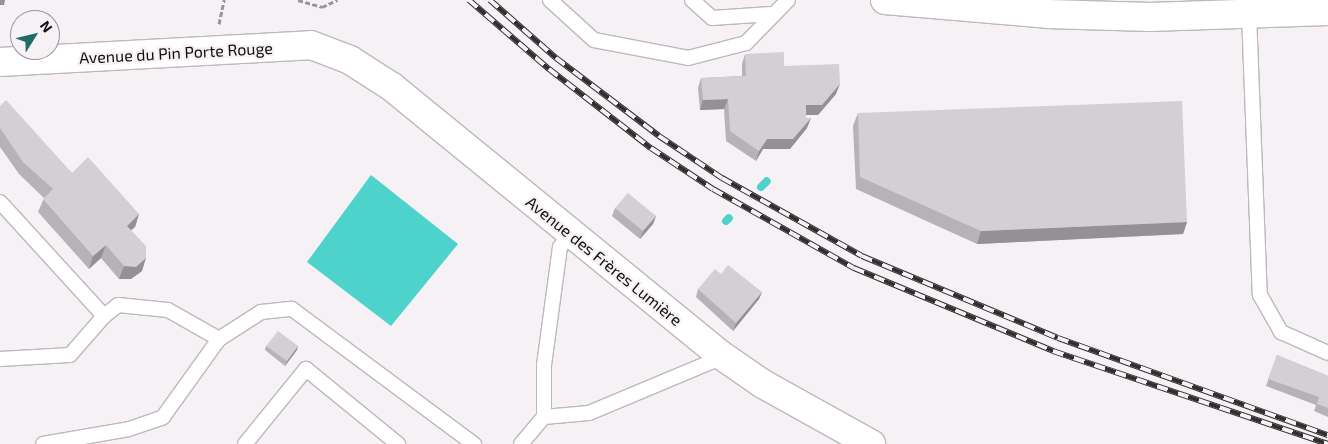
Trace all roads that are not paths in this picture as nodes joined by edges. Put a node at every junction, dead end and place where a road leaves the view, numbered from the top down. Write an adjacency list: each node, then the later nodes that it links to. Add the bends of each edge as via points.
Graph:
1 (550, 0): 6 (lane, via 594,40 688,58 746,43)
2 (692, 0): 6 (lane, via 712,18)
3 (788, 0): 6 (lane)
4 (885, 0): 7 (street, via 1056,14)
5 (1328, 11): 7 (street)
6 (771, 14)
7 (1249, 14): 15 (lane, via 1260,295 1281,332)
8 (350, 60): 9 (street, Avenue du Pin Porte Rouge, via 311,45); 11 (street, Avenue des Frères Lumière, via 392,87)
9 (0, 62)
10 (0, 202): 12 (lane)
11 (569, 236): 14 (street, Avenue des Frères Lumière); 17 (lane, via 559,257 544,365)
12 (104, 316): 13 (lane, via 118,304 168,310); 16 (lane, via 70,355)
13 (219, 339): 18 (lane, via 163,417 129,429); 21 (lane, via 261,312 292,309)
14 (718, 353): 17 (lane, via 711,362 589,413); 23 (street, Avenue des Frères Lumière, via 763,384)
15 (1328, 353)
16 (0, 359)
17 (544, 418): 22 (lane)
18 (43, 444)
19 (245, 444): 20 (lane, via 306,369)
20 (398, 444)
21 (474, 444)
22 (521, 444)
23 (871, 444)

